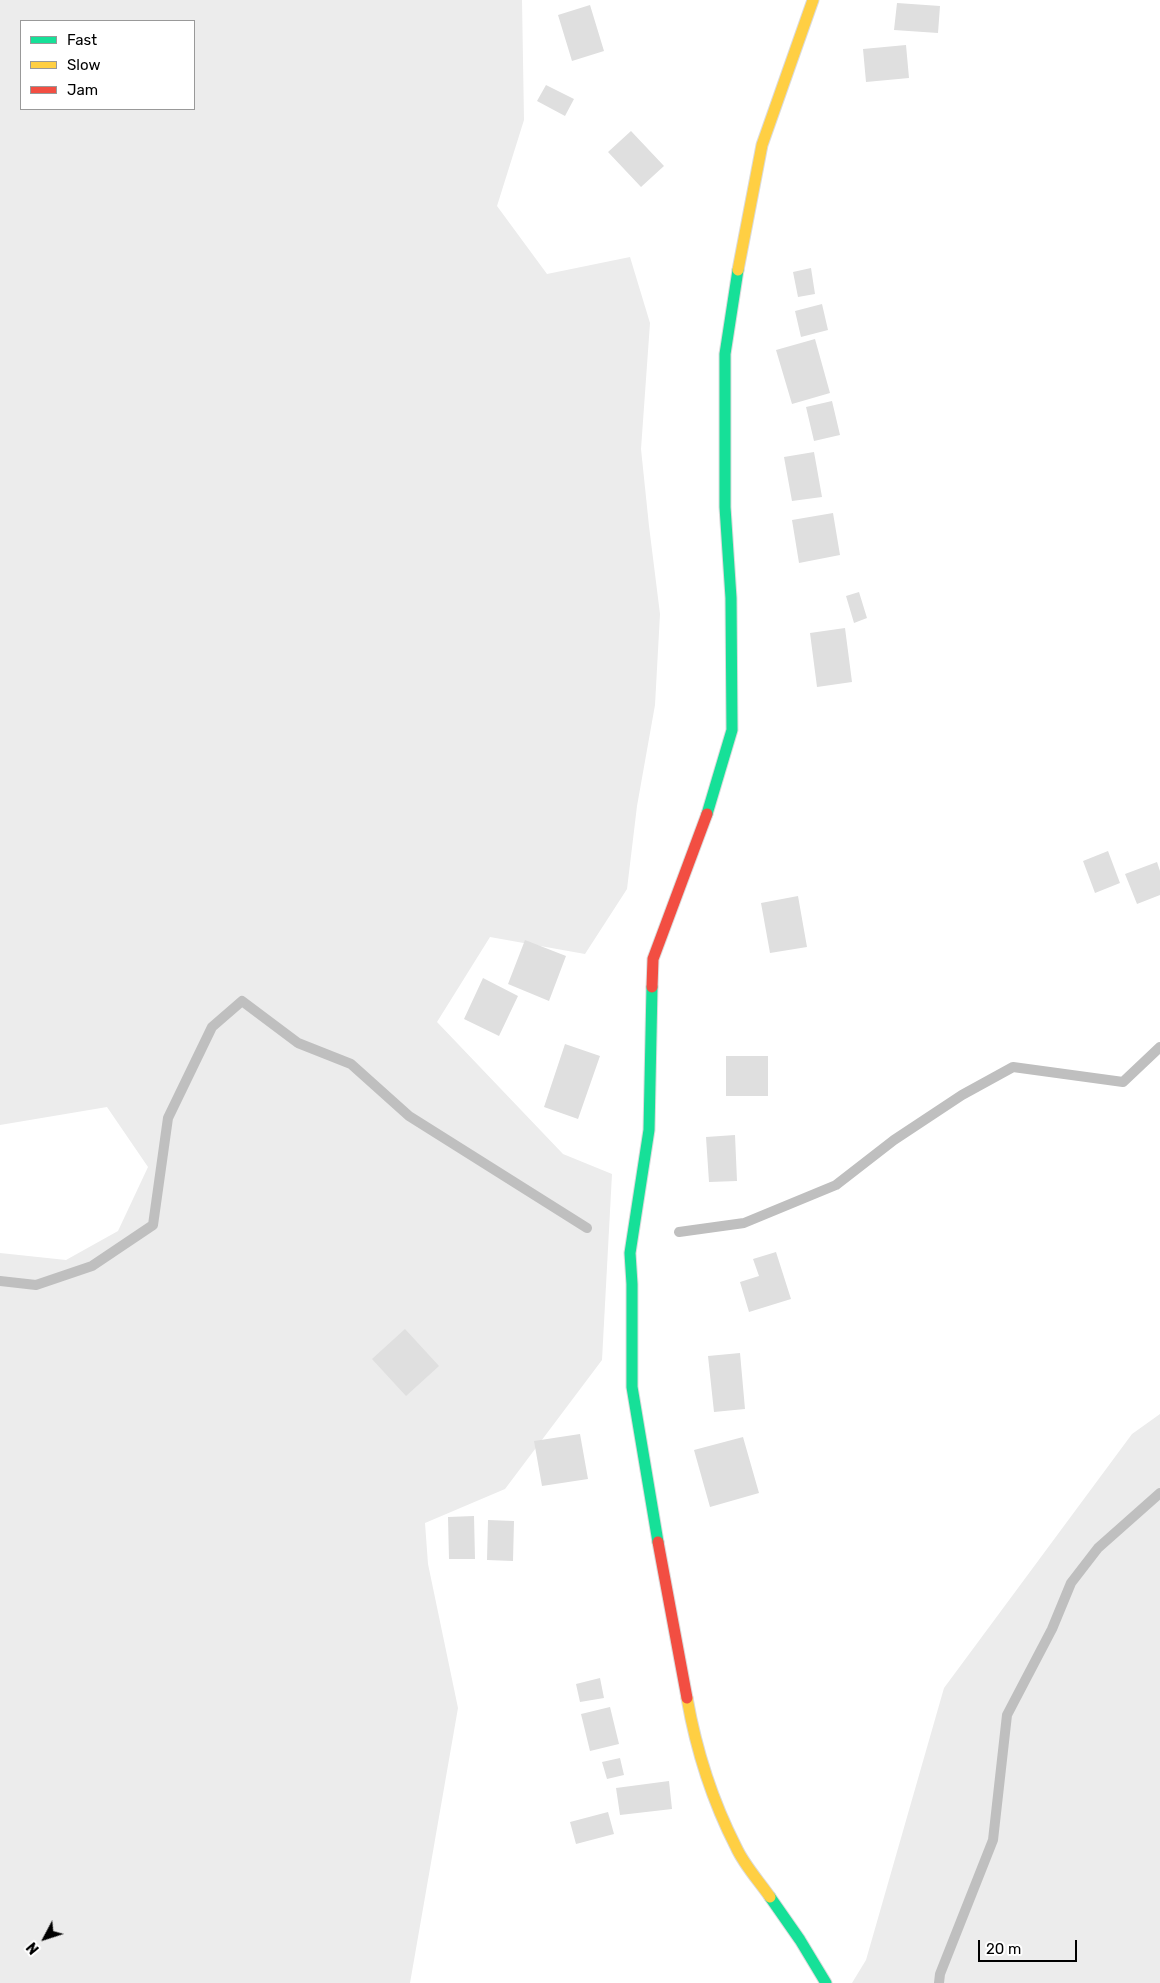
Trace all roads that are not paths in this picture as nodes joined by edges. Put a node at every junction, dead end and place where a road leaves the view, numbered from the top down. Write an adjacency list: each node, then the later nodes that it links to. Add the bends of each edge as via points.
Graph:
1 (813, 0): 2 (main road, via 762,145 725,354 725,507 731,598 732,730 704,826 653,959 649,1130 630,1253 632,1387 693,1731 709,1782 736,1848)
2 (826, 1983)

